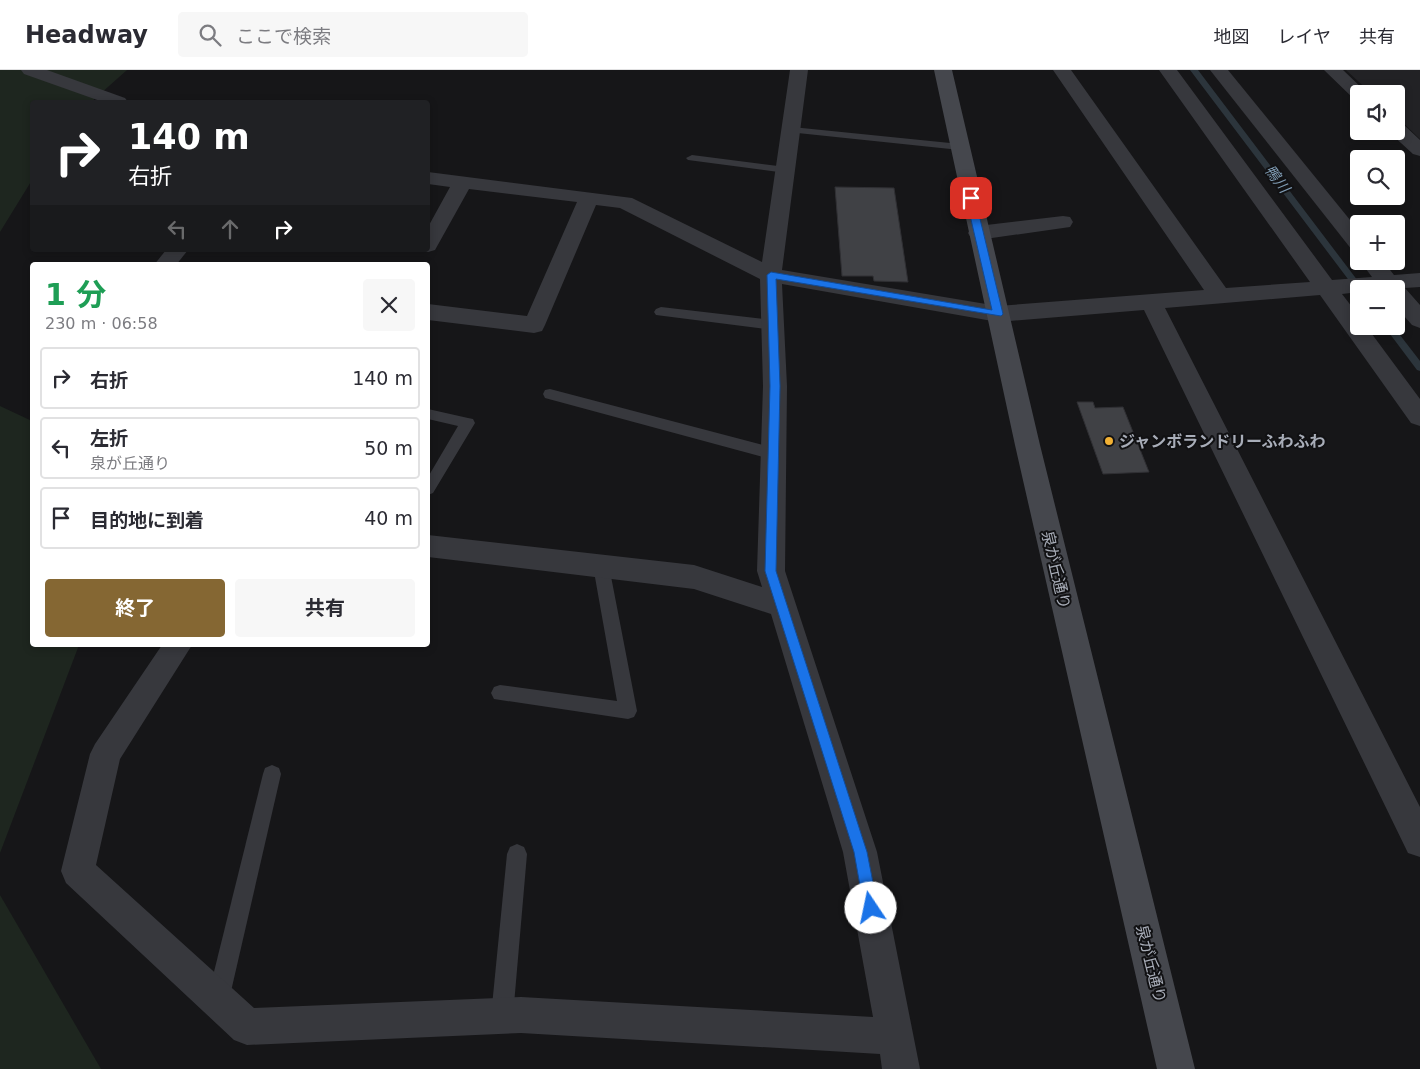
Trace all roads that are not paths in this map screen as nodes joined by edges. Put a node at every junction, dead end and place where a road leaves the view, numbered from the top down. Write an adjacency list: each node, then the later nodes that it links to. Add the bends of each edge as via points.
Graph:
1 (30, 70): 9 (street)
2 (799, 70): 10 (street)
3 (943, 70): 12 (street, 泉が丘通り)
4 (1062, 70): 32 (street)
5 (1168, 70): 30 (street)
6 (1219, 70): 21 (street)
7 (1333, 70): 8 (street)
8 (1350, 86)
9 (113, 100)
10 (792, 130): 12 (lane); 15 (street)
11 (1405, 136): 13 (street)
12 (960, 147): 20 (street, 泉が丘通り)
13 (1420, 150)
14 (692, 158): 15 (lane)
15 (786, 170): 26 (street)
16 (430, 178): 17 (street)
17 (462, 183): 18 (street); 22 (street)
18 (589, 198): 26 (street, via 626,202); 35 (street, via 534,325)
19 (1063, 222): 20 (street)
20 (978, 233): 37 (street, 泉が丘通り)
21 (1350, 234)
22 (430, 241)
23 (175, 252): 24 (street)
24 (167, 262)
25 (1379, 270): 27 (street)
26 (771, 275): 37 (street); 39 (street)
27 (1387, 280)
28 (1420, 280): 29 (street)
29 (1405, 284)
30 (1326, 287): 31 (street); 32 (street); 42 (street)
31 (1350, 287)
32 (1220, 296): 33 (street)
33 (1151, 302): 37 (street); 51 (street)
34 (1405, 302): 38 (street)
35 (430, 312)
36 (661, 312): 39 (lane)
37 (998, 314): 56 (street, 泉が丘通り)
38 (1420, 320)
39 (774, 326): 43 (street)
40 (550, 394): 43 (lane)
41 (430, 414): 44 (lane, via 468,422)
42 (1420, 417)
43 (774, 454): 47 (street, via 771,571)
44 (430, 486)
45 (430, 546): 46 (street)
46 (601, 566): 47 (street, via 694,578); 49 (lane, via 628,711)
47 (782, 606): 55 (street, via 860,852)
48 (177, 647): 53 (street, via 106,754 78,871)
49 (500, 693)
50 (272, 774): 53 (lane)
51 (1420, 841)
52 (517, 854): 54 (lane)
53 (218, 1000): 54 (street, via 247,1027)
54 (502, 1016): 55 (street, via 530,1016)
55 (898, 1053)
56 (1176, 1069)

